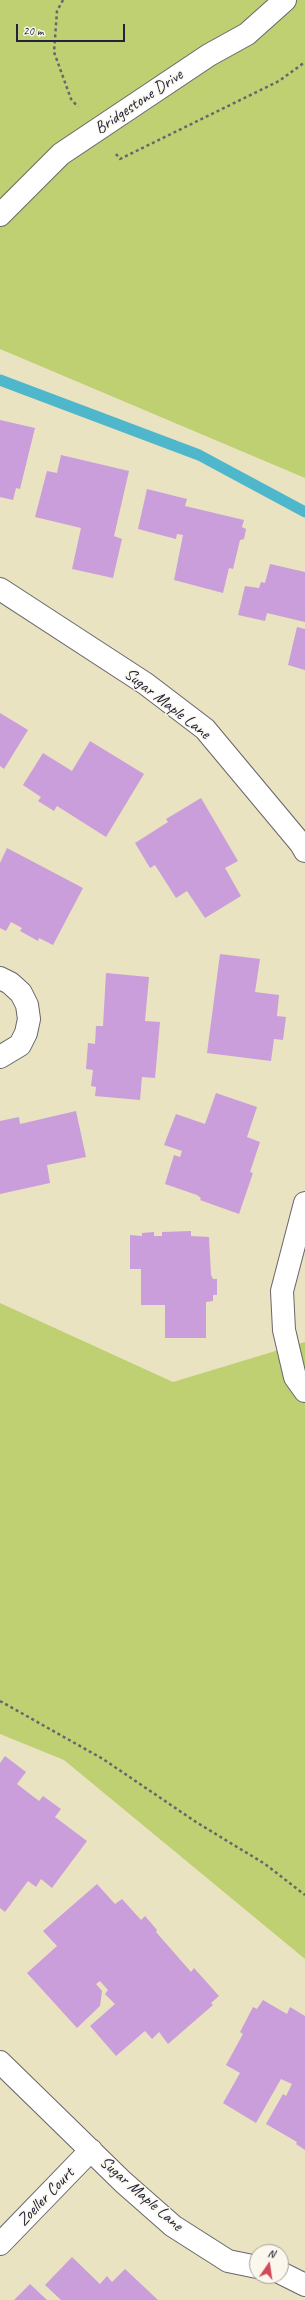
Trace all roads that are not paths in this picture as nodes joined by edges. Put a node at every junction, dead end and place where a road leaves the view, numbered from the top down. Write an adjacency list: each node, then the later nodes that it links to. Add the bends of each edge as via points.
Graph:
1 (285, 0): 2 (street, Bridgestone Drive, via 247,34 209,55 61,154)
2 (0, 215)
3 (0, 589): 4 (street, Sugar Maple Lane, via 146,684 205,729)
4 (304, 846)
5 (0, 978): 6 (street, via 21,993 30,1019 20,1045)
6 (0, 1057)
7 (305, 1203): 8 (street, via 282,1291 284,1330 295,1377)
8 (305, 1391)
9 (0, 2062): 10 (street, Sugar Maple Lane)
10 (91, 2150): 11 (street, Zoeller Court); 12 (street, Sugar Maple Lane, via 173,2226 228,2261)
11 (0, 2244)
12 (249, 2265)
13 (289, 2277): 14 (street)
14 (305, 2285)

